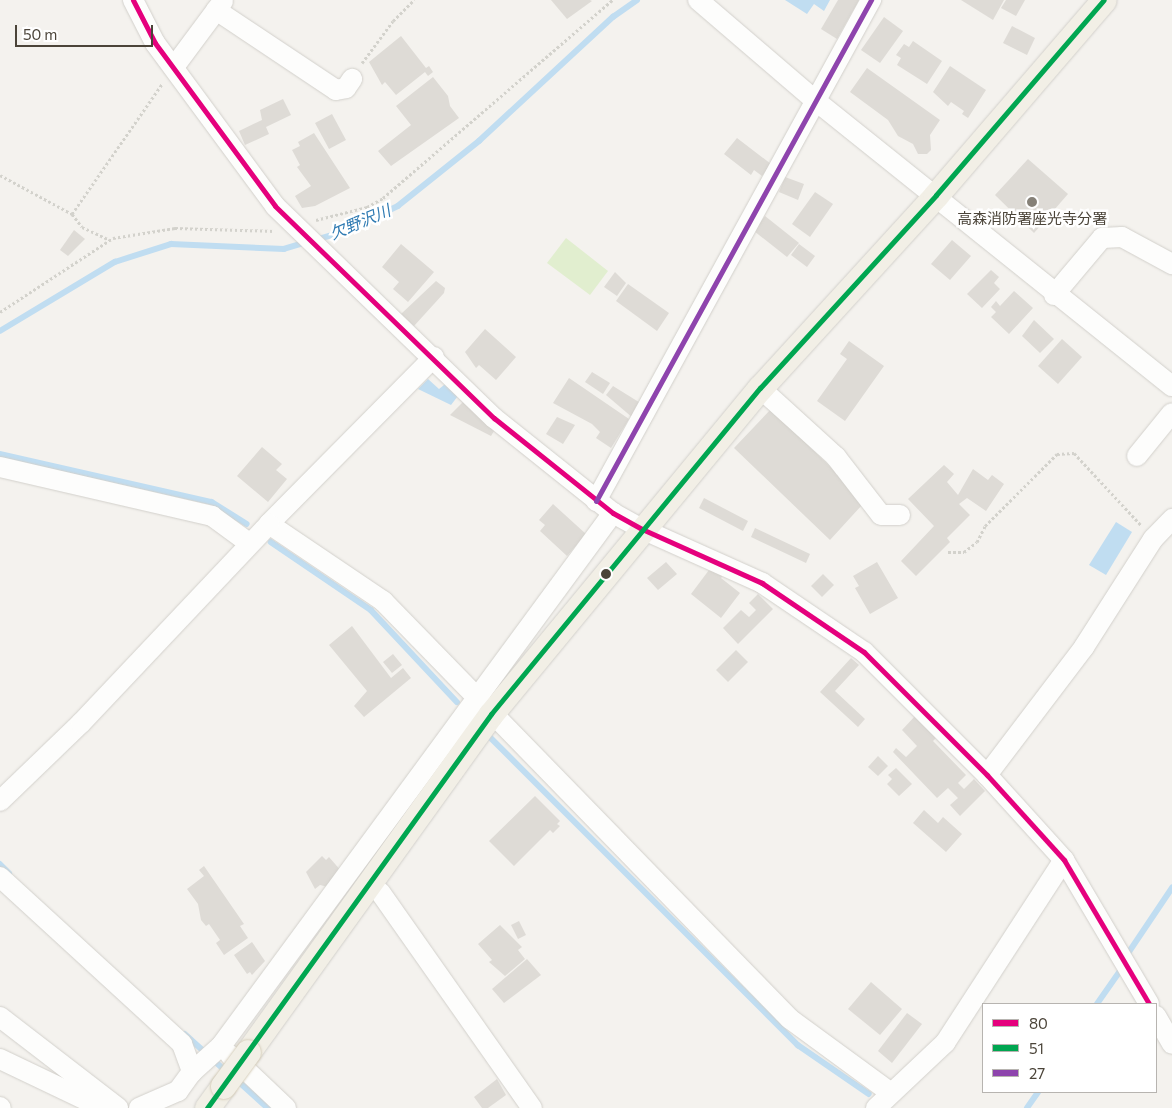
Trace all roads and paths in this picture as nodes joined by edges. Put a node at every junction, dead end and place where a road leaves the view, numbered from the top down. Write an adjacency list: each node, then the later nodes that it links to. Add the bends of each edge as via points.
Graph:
1 (133, 0): 8 (street, via 155,43)
2 (414, 0): 9 (path, via 382,35)
3 (612, 0): 14 (path, via 383,198 367,207)
4 (698, 0): 10 (street)
5 (871, 0): 10 (street)
6 (1104, 0): 12 (main road)
7 (220, 5): 8 (street); 9 (street, via 336,90 346,88)
8 (174, 67): 13 (path); 14 (street, via 275,206)
9 (352, 79)
10 (816, 101): 12 (street); 25 (street)
11 (0, 175): 13 (path)
12 (936, 195): 17 (street); 21 (main road)
13 (72, 214): 15 (path, via 82,227)
14 (298, 229): 15 (path, via 265,232 175,228); 19 (street)
15 (110, 240): 18 (path)
16 (1172, 264): 17 (street, via 1122,237 1102,238)
17 (1054, 295): 20 (street)
18 (0, 312)
19 (434, 357): 25 (street, via 494,418); 29 (street)
20 (1172, 386)
21 (760, 388): 27 (street, via 836,457 881,515); 30 (main road)
22 (1172, 413): 23 (street)
23 (1137, 456)
24 (0, 467): 32 (street, via 212,516)
25 (596, 501): 26 (street)
26 (613, 513): 30 (street); 34 (street)
27 (900, 515)
28 (1172, 519): 31 (street)
29 (269, 524): 32 (street); 34 (street, via 383,601)
30 (642, 529): 34 (main road); 35 (street, via 762,583 864,652)
31 (1153, 539): 33 (path, via 1074,453 1057,454 985,526 977,542 964,552); 35 (street, via 1084,647)
32 (249, 543): 36 (street, via 81,723)
33 (948, 552)
34 (484, 707): 44 (street); 46 (street, via 790,1019); 49 (main road, bridge)
35 (987, 775): 37 (street)
36 (0, 801)
37 (1064, 860): 40 (street); 46 (street, via 945,1043)
38 (0, 877): 44 (street, via 182,1044)
39 (380, 892): 51 (street)
40 (1148, 1003)
41 (0, 1017): 47 (street)
42 (1157, 1018): 43 (street)
43 (1172, 1044)
44 (208, 1058): 48 (street, via 178,1091); 50 (street)
45 (0, 1059): 47 (street, via 88,1102)
46 (891, 1093): 52 (street)
47 (113, 1105)
48 (139, 1108)
49 (207, 1108)
50 (286, 1108)
51 (532, 1108)
52 (876, 1108)

